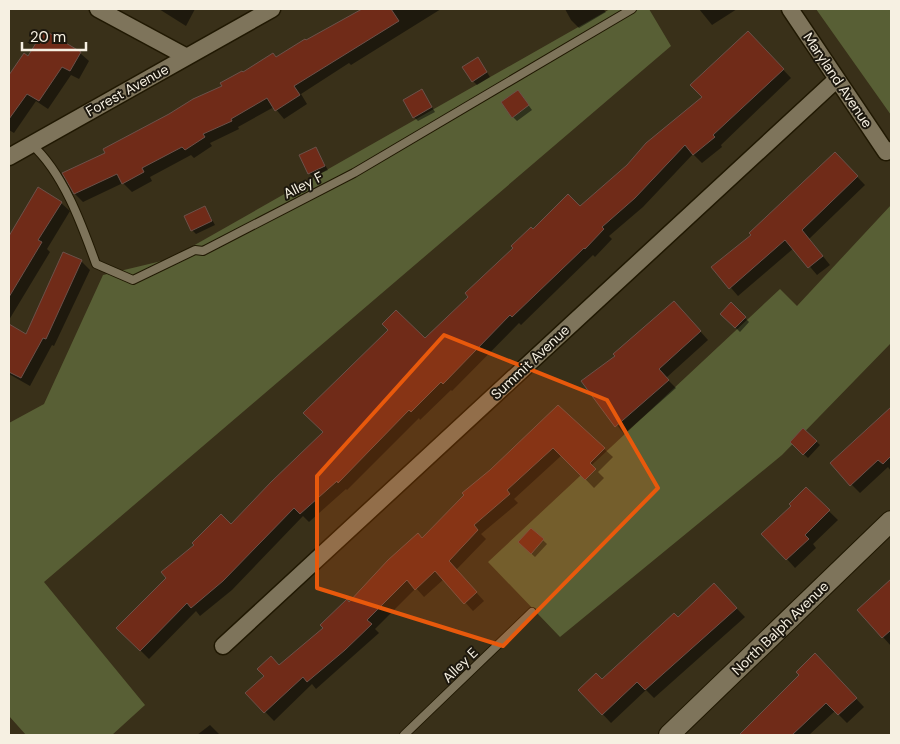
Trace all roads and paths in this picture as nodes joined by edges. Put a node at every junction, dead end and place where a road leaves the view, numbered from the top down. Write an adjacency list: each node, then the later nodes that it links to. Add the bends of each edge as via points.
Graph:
1 (98, 9): 5 (street)
2 (272, 9): 5 (street, Forest Avenue)
3 (632, 9): 7 (lane, Alley F, via 354,173 203,251 195,250 133,280 96,264 81,222 66,193 41,152)
4 (790, 9): 6 (street, Maryland Avenue)
5 (187, 57): 7 (street, Forest Avenue)
6 (837, 79): 8 (street, Maryland Avenue); 12 (street, Summit Avenue)
7 (31, 144): 9 (street, Forest Avenue)
8 (889, 151)
9 (9, 157)
10 (891, 521): 14 (street, North Balph Avenue)
11 (532, 612): 13 (lane, Alley E)
12 (223, 646)
13 (404, 735)
14 (669, 735)

